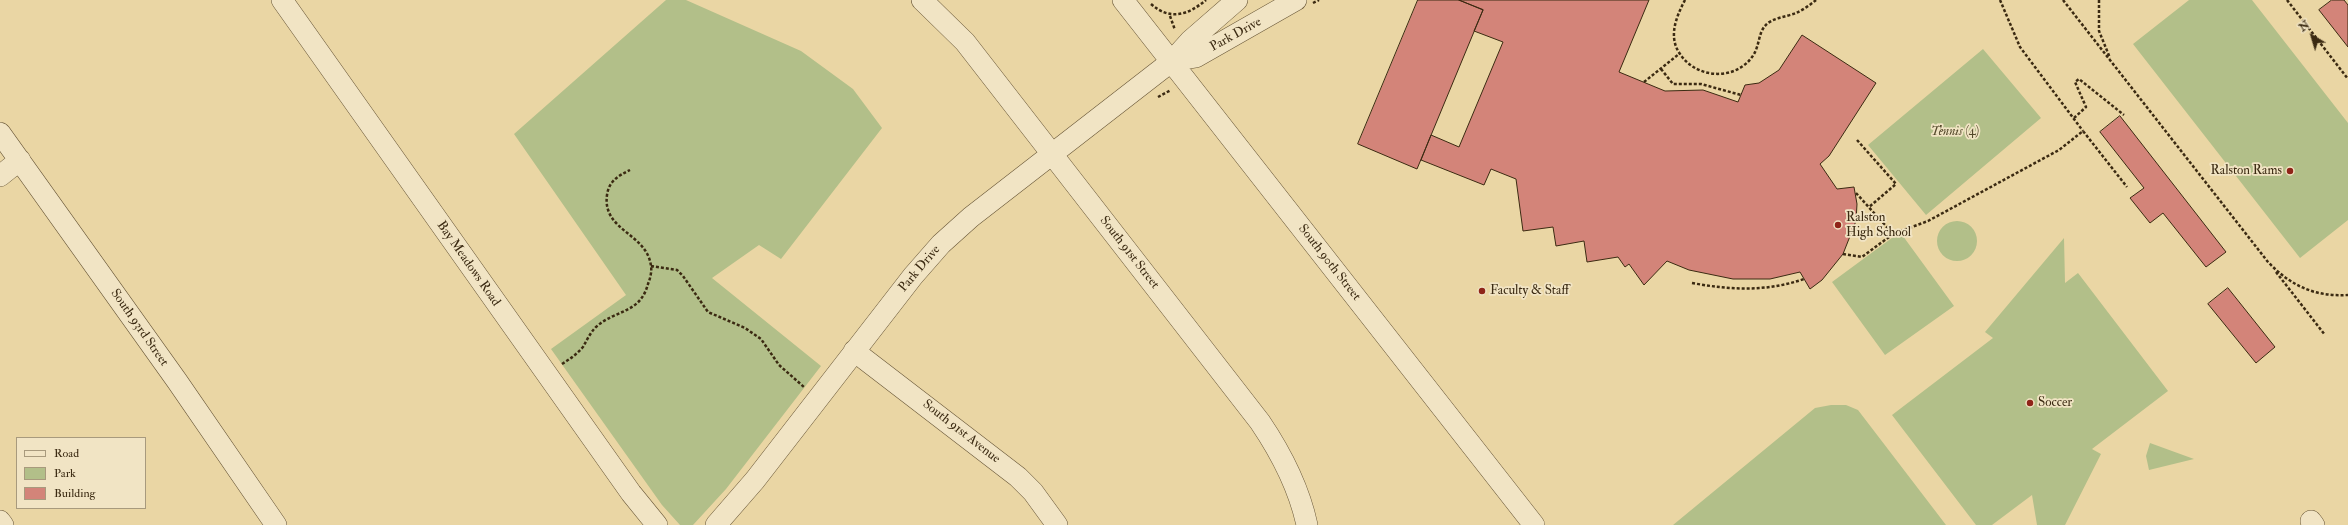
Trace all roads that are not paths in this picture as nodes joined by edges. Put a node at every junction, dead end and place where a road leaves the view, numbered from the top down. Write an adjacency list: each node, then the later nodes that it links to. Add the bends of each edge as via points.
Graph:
1 (282, 0): 15 (street, Bay Meadows Road, via 631,493)
2 (922, 0): 8 (street, South 91st Street, via 965,42)
3 (1123, 0): 6 (street, South 90th Street)
4 (1237, 0): 6 (street, Park Drive, via 1190,41)
5 (1296, 0): 6 (street, Park Drive, via 1196,57)
6 (1172, 61): 8 (street, Park Drive); 19 (street, South 90th Street)
7 (0, 132): 9 (street, South 93rd Street)
8 (1052, 154): 11 (street, Park Drive, via 971,217 941,244); 18 (street, South 91st Street, via 1260,422 1284,462)
9 (20, 160): 10 (street); 14 (street, South 93rd Street)
10 (0, 176)
11 (854, 351): 16 (street, Park Drive, via 755,480); 17 (street, South 91st Avenue, via 1018,477 1033,492)
12 (0, 521): 13 (street)
13 (3, 525)
14 (276, 525)
15 (658, 525)
16 (716, 525)
17 (1057, 525)
18 (1307, 525)
19 (1534, 525)

